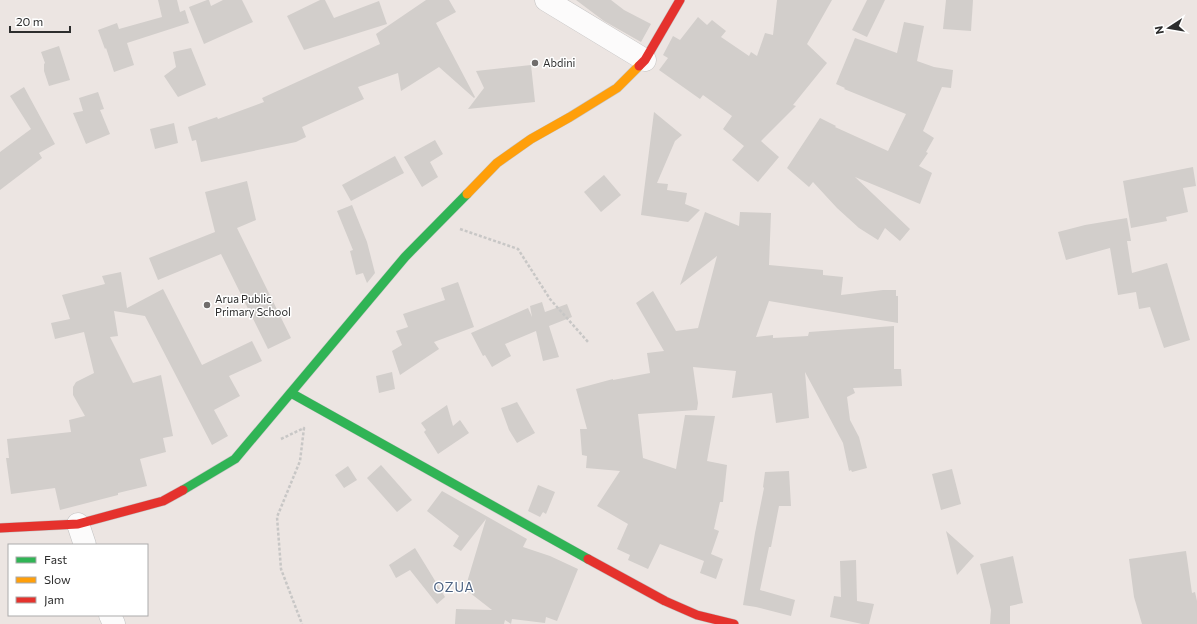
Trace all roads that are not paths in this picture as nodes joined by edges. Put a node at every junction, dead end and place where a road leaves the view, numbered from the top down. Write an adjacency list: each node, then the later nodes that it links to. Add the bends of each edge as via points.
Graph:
1 (546, 0): 3 (street)
2 (680, 0): 3 (street)
3 (645, 60): 4 (street, via 617,88 497,163 405,257)
4 (291, 393): 5 (street, via 235,459 163,500); 8 (street, via 665,601 697,615)
5 (78, 524): 6 (street); 7 (street)
6 (0, 528)
7 (85, 544)
8 (734, 624)

